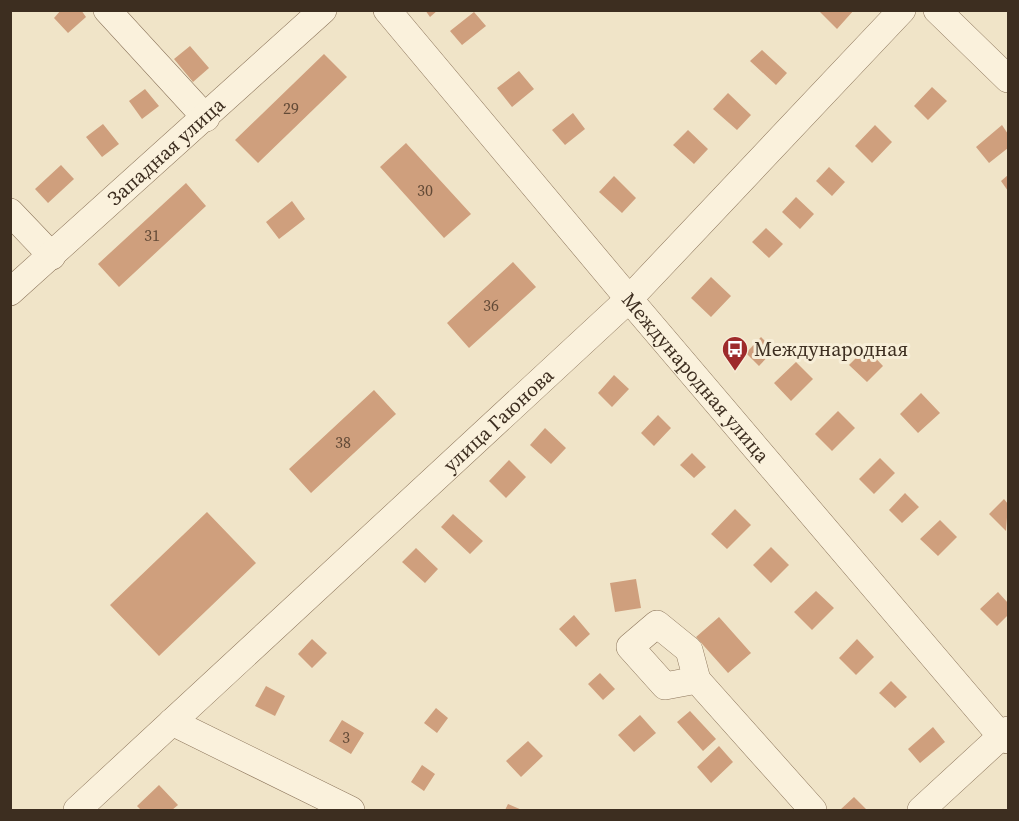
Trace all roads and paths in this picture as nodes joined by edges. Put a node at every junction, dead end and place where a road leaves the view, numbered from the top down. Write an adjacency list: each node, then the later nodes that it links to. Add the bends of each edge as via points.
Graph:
1 (107, 10): 7 (street)
2 (323, 10): 7 (street, Западная улица)
3 (387, 10): 11 (street, Международная улица)
4 (902, 10): 11 (street, улица Гаюнова)
5 (937, 10): 6 (street)
6 (1008, 79)
7 (206, 118): 9 (street, Западная улица)
8 (10, 212): 9 (street)
9 (52, 256): 10 (street, Западная улица)
10 (10, 292)
11 (629, 299): 13 (street, улица Гаюнова); 14 (street, Международная улица)
12 (697, 680): 17 (street)
13 (172, 722): 15 (street, улица Гаюнова); 16 (street)
14 (1006, 735): 18 (street)
15 (77, 810)
16 (351, 810)
17 (813, 810)
18 (921, 810)

